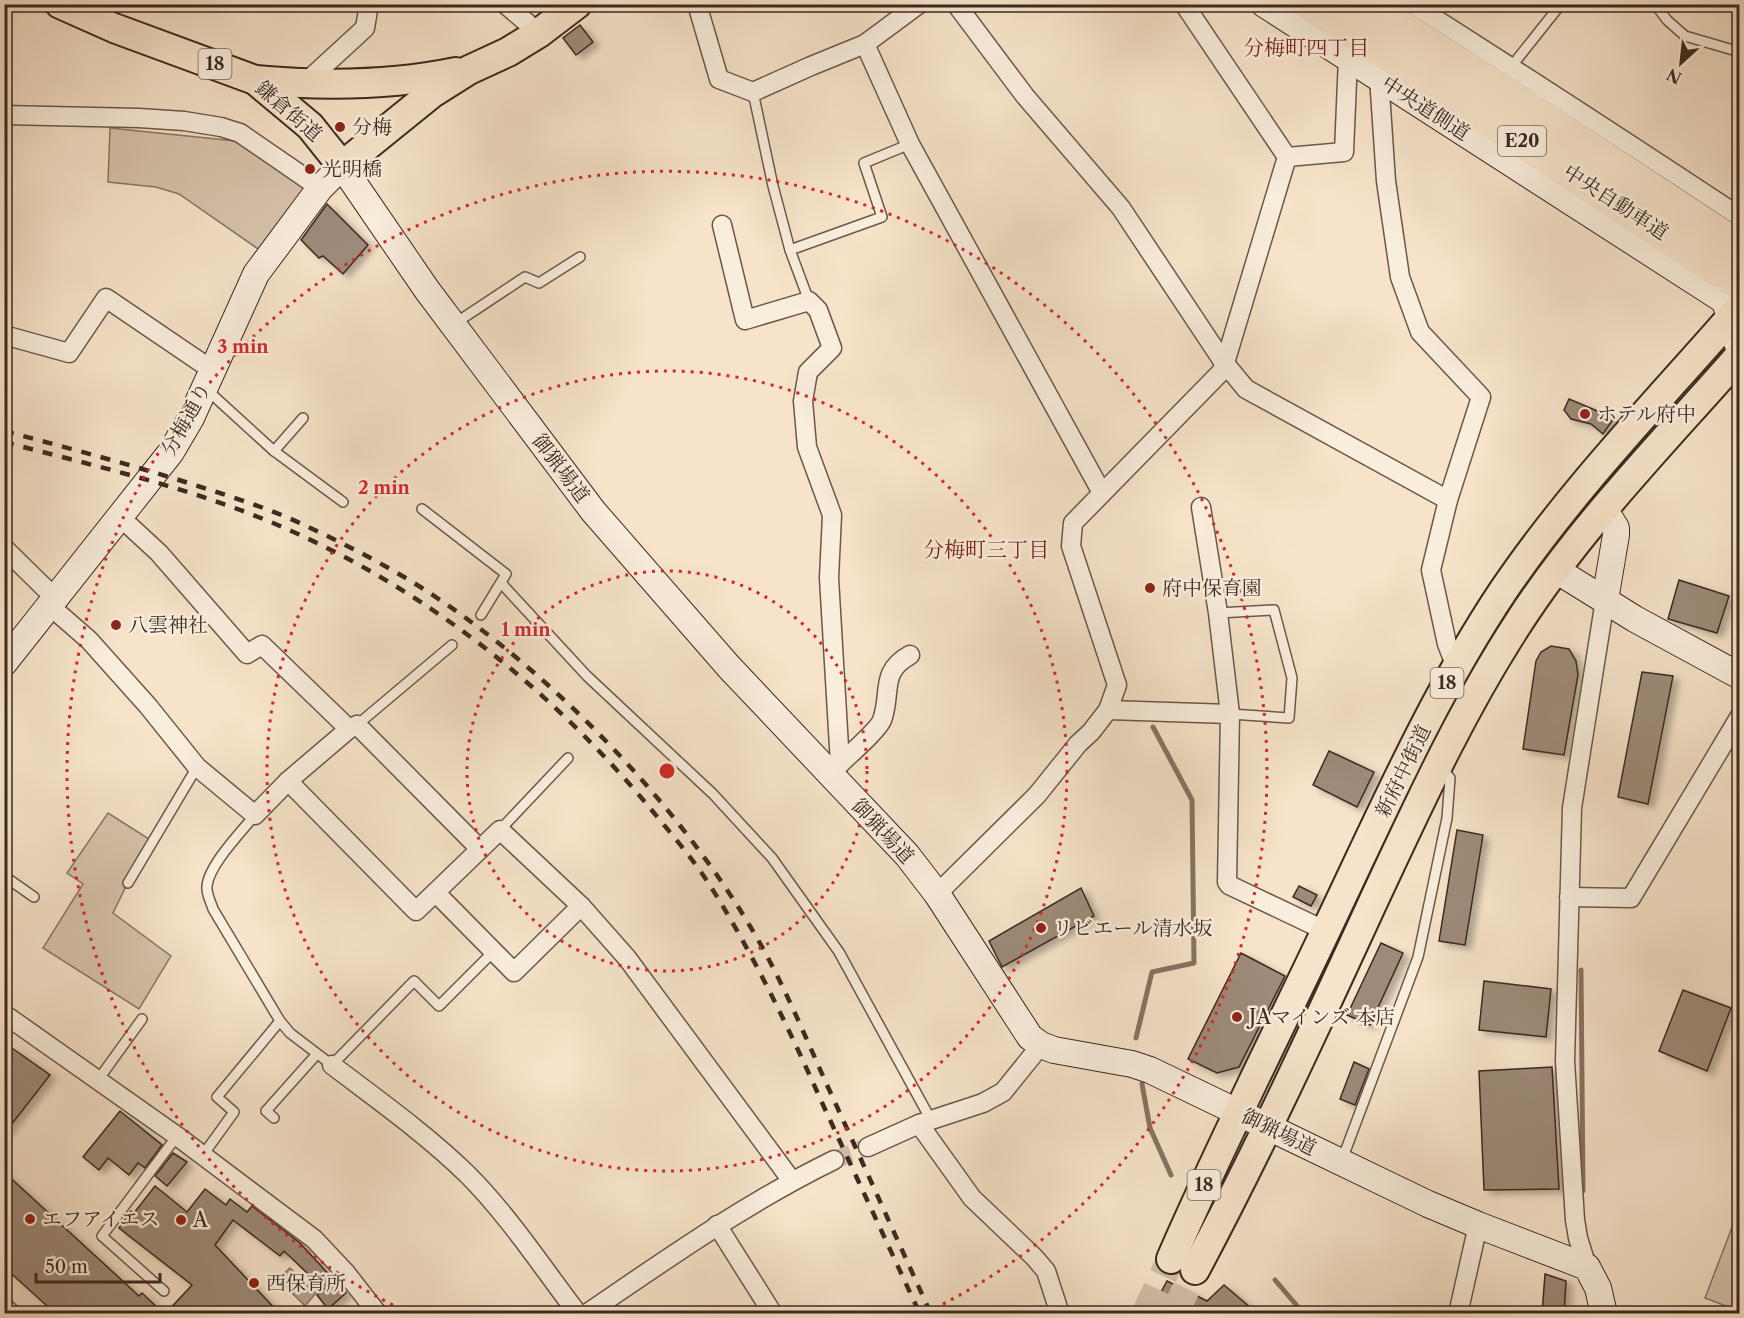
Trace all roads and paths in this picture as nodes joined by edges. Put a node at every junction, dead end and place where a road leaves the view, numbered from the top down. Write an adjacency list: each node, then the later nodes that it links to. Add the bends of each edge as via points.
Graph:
1 (60, 4): 22 (main road, 鎌倉街道 / 18)
2 (369, 4): 23 (street, via 365,28)
3 (505, 4): 15 (street)
4 (577, 4): 15 (main road, 18)
5 (697, 4): 24 (street, via 718,79)
6 (919, 4): 16 (street)
7 (956, 4): 41 (street, via 1025,96 1121,208)
8 (1184, 4): 27 (street)
9 (1264, 4): 18 (street, 中央道側道)
10 (1310, 4): 35 (highway, 中央自動車道 / E20)
11 (1365, 4): 32 (highway, 中央自動車道 / E20)
12 (1412, 4): 19 (street)
13 (1562, 4): 19 (lane)
14 (1655, 4): 17 (lane, via 1685,36)
15 (538, 33): 20 (main road, 18)
16 (865, 45): 24 (street); 26 (street)
17 (1740, 52)
18 (1348, 58): 21 (street, 中央道側道); 27 (street, via 1344,152)
19 (1512, 67): 30 (street)
20 (469, 70): 23 (main road, 18, via 394,82); 28 (main road, 18, via 422,101)
21 (1379, 77): 37 (street, 中央道側道, via 1725,301); 46 (street, via 1386,181 1401,277 1420,332 1481,397)
22 (255, 80): 23 (main road, 18); 28 (main road, 鎌倉街道 / 18, via 310,126)
23 (304, 84)
24 (753, 92): 33 (lane)
25 (4, 115): 29 (street, via 139,118 221,127 240,133)
26 (910, 144): 33 (lane, via 864,162 882,217); 45 (street)
27 (1287, 157): 41 (street)
28 (342, 166): 29 (street, 分梅通り); 38 (street, 御猟場道)
29 (320, 188): 42 (street, 分梅通り, via 256,274)
30 (1740, 217)
31 (722, 225): 36 (street, via 745,320)
32 (1740, 248)
33 (790, 250): 36 (lane)
34 (580, 257): 38 (lane, via 539,283 525,277)
35 (1740, 284)
36 (809, 301): 71 (street, via 818,310 832,348 808,372 803,401 807,447 832,515 829,578)
37 (1735, 312): 40 (street, 中央道側道); 62 (main road, 新府中街道 / 18, via 1572,499 1514,576)
38 (452, 325): 71 (street, 御猟場道, via 593,511 729,667)
39 (4, 335): 42 (street, via 69,353 106,298)
40 (1740, 353): 50 (main road, 新府中街道 / 18)
41 (1225, 363): 45 (street, via 1221,372); 46 (street, via 1246,388)
42 (208, 379): 44 (lane); 51 (street, 分梅通り, via 180,439)
43 (303, 418): 44 (lane)
44 (274, 451): 47 (lane)
45 (1102, 493): 64 (street, via 1073,523 1071,546 1117,685)
46 (1448, 500): 62 (street, via 1431,570)
47 (343, 502)
48 (1201, 507): 57 (street)
49 (422, 509): 54 (lane, via 506,574)
50 (1604, 509): 53 (main road, 新府中街道 / 18); 55 (street, via 1616,528)
51 (119, 516): 56 (street, 分梅通り); 67 (street, via 159,554 247,654 262,645)
52 (4, 548): 56 (street)
53 (1556, 570): 55 (street); 69 (main road, 新府中街道 / 18, via 1503,646)
54 (501, 582): 58 (lane); 94 (lane, via 586,676 713,794 772,858 839,952)
55 (1605, 600): 63 (street); 81 (street, via 1572,808)
56 (52, 602): 61 (street, 分梅通り); 70 (street, via 148,706)
57 (1218, 612): 65 (street); 65 (lane, via 1274,610 1292,678 1289,718)
58 (481, 615)
59 (452, 645): 67 (lane)
60 (910, 655): 71 (street, via 899,661 889,676 882,722)
61 (4, 663)
62 (1456, 667): 83 (main road, 新府中街道 / 18)
63 (1740, 676)
64 (1108, 710): 65 (street); 79 (street, via 1038,795)
65 (1230, 714): 83 (street, via 1227,882)
66 (1740, 716): 81 (street, via 1631,898)
67 (353, 727): 72 (street); 75 (street)
68 (568, 758): 74 (lane)
69 (1439, 764): 95 (main road, 新府中街道 / 18); 100 (lane, via 1450,778 1447,818 1418,957)
70 (197, 767): 73 (street); 77 (lane)
71 (835, 769): 79 (street, 御猟場道)
72 (288, 781): 73 (street); 78 (street, via 416,911)
73 (255, 815): 87 (lane, via 219,860 206,889 213,909)
74 (500, 830): 75 (street); 82 (street)
75 (480, 849): 78 (street)
76 (4, 876): 80 (lane)
77 (128, 883)
78 (436, 892): 84 (street)
79 (937, 894): 88 (street, 御猟場道, via 1023,1027)
80 (34, 897)
81 (1569, 897): 104 (street, via 1565,1061 1575,1220)
82 (581, 906): 84 (street, via 514,972); 101 (street, via 627,958)
83 (1326, 931): 92 (main road, 新府中街道 / 18)
84 (494, 951): 90 (lane, via 439,1006 414,981)
85 (142, 1019): 91 (lane)
86 (7, 1021): 91 (street)
87 (280, 1021): 89 (lane); 98 (lane, via 217,1097 234,1112)
88 (1041, 1045): 92 (street, 御猟場道, via 1150,1070); 94 (street, via 1003,1092 983,1103)
89 (316, 1055): 90 (lane); 93 (lane, via 266,1111)
90 (332, 1065): 109 (street, via 428,1138 467,1174)
91 (98, 1080): 96 (street)
92 (1239, 1113): 95 (street, 御猟場道); 95 (main road, 新府中街道 / 18, via 1183,1264)
93 (274, 1118)
94 (925, 1122): 97 (street); 112 (street, via 972,1198 1046,1271)
95 (1269, 1127): 100 (street, 御猟場道)
96 (177, 1136): 98 (street); 105 (lane, via 102,1236)
97 (868, 1147)
98 (203, 1155): 108 (street, via 314,1239)
99 (834, 1160): 101 (street)
100 (1341, 1162): 103 (street, 御猟場道)
101 (792, 1181): 102 (street)
102 (717, 1225): 110 (street); 111 (street)
103 (1478, 1225): 104 (street, 御猟場道); 113 (street)
104 (1587, 1267): 114 (street, via 1598,1288)
105 (164, 1291)
106 (4, 1301): 107 (lane)
107 (18, 1314)
108 (378, 1314)
109 (578, 1314)
110 (586, 1314)
111 (773, 1314)
112 (1060, 1314)
113 (1458, 1314)
114 (1604, 1314)

